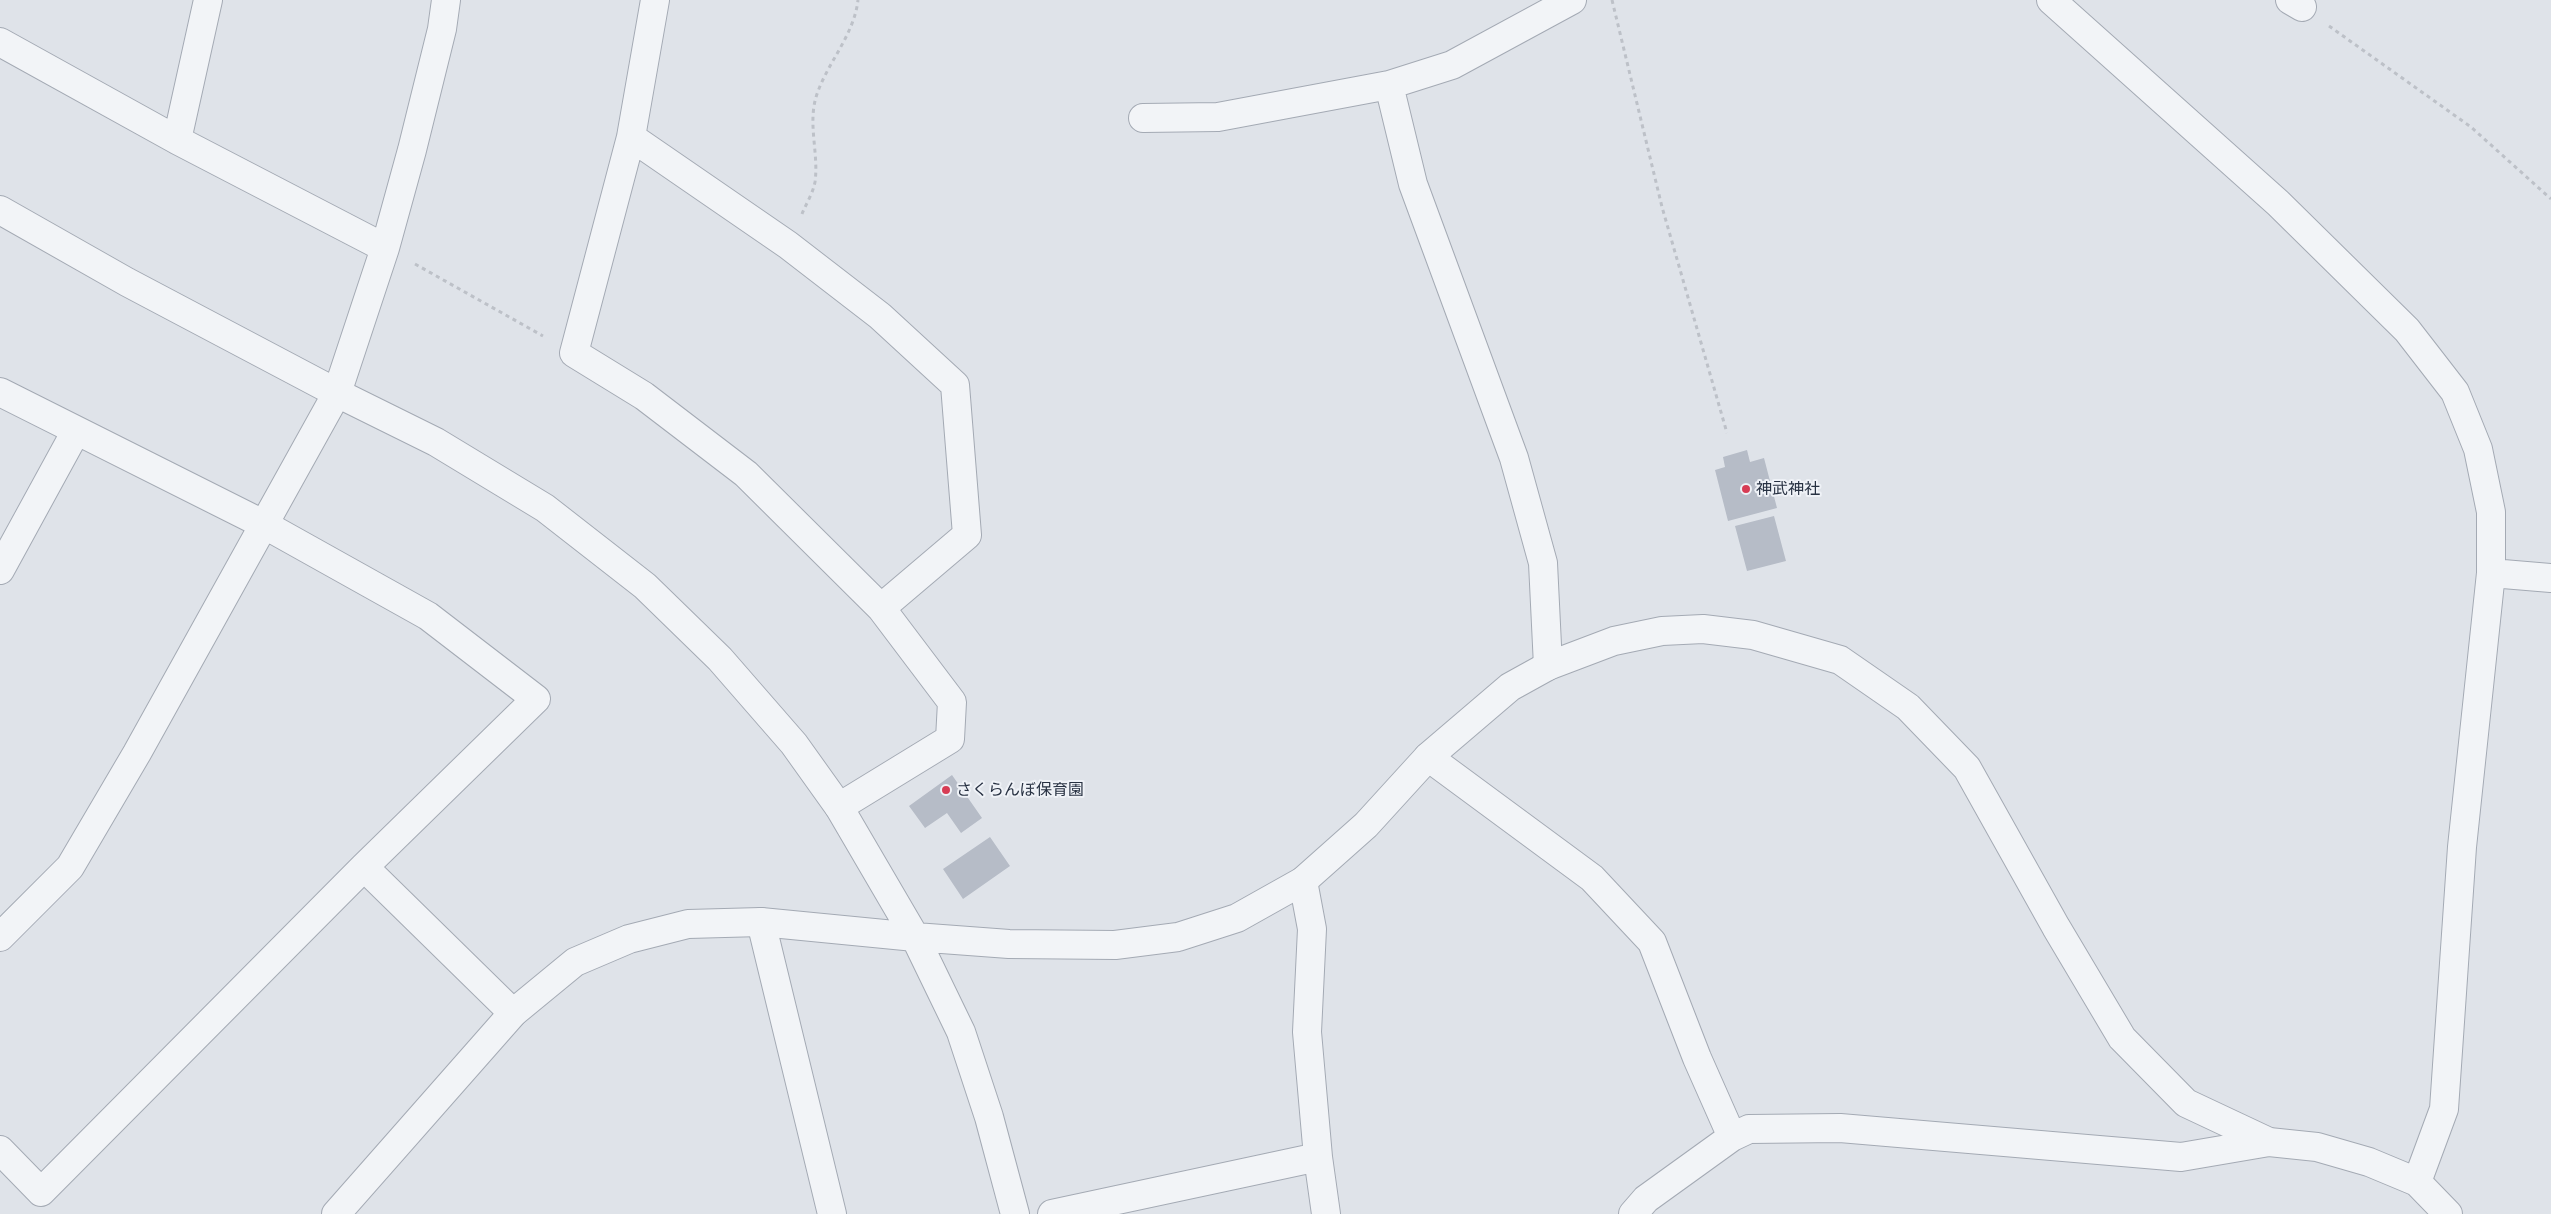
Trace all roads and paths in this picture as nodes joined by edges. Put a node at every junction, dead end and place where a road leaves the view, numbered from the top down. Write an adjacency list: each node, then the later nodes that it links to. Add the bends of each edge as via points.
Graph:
1 (208, 0): 13 (street)
2 (446, 0): 17 (street, via 442,29)
3 (655, 0): 12 (street)
4 (858, 0): 16 (path, via 856,16 817,94 812,116 815,184)
5 (1572, 0): 10 (street, via 1452,66)
6 (1612, 0): 22 (path, via 1662,207)
7 (2051, 0): 25 (street, via 2278,203 2407,330 2455,392 2478,449 2491,512)
8 (2296, 3): 14 (path, via 2470,127)
9 (0, 42): 13 (street)
10 (1389, 85): 11 (street, via 1218,117); 28 (street, via 1413,184 1514,458 1544,563)
11 (1143, 118)
12 (631, 137): 16 (street); 27 (street, via 574,353 644,396 746,474)
13 (177, 140): 17 (street)
14 (2551, 199)
15 (0, 210): 20 (street, via 127,282)
16 (788, 245): 27 (street, via 880,316 955,385 967,535)
17 (385, 248): 18 (path); 20 (street)
18 (517, 321)
19 (0, 392): 21 (street)
20 (337, 393): 23 (street); 30 (street, via 436,442 545,508 645,586 720,659 794,744)
21 (76, 431): 23 (street); 24 (street)
22 (1727, 433)
23 (265, 525): 31 (street, via 428,616 536,699); 35 (street, via 70,867)
24 (0, 570)
25 (2491, 573): 26 (street); 41 (street, via 2462,847 2444,1109)
26 (2551, 578)
27 (881, 608): 30 (street, via 952,702 950,739)
28 (1548, 666): 29 (street, via 1510,687); 38 (street, via 1614,641 1662,630 1703,629 1753,635 1840,660 1908,707 1967,768 2122,1038 2186,1103)
29 (1428, 757): 32 (street, via 1366,825); 37 (street, via 1592,878 1652,942)
30 (839, 807): 34 (street)
31 (364, 867): 36 (street); 39 (street, via 42,1192)
32 (1303, 881): 34 (street, via 1237,918 1178,937 1115,945 1009,944); 40 (street, via 1312,929 1307,1032)
33 (761, 922): 34 (street); 36 (street, via 688,924 628,939 575,962); 43 (street)
34 (915, 937): 44 (street, via 961,1032 989,1117)
35 (0, 938)
36 (512, 1013): 42 (street)
37 (1732, 1137): 38 (street, via 1750,1129 1840,1128 2181,1157); 47 (street, via 1646,1199)
38 (2269, 1142): 41 (street, via 2317,1147 2369,1162)
39 (0, 1150)
40 (1318, 1158): 45 (street); 46 (street)
41 (2416, 1182): 48 (street)
42 (336, 1214)
43 (832, 1214)
44 (1015, 1214)
45 (1052, 1214)
46 (1326, 1214)
47 (1633, 1214)
48 (2448, 1214)

